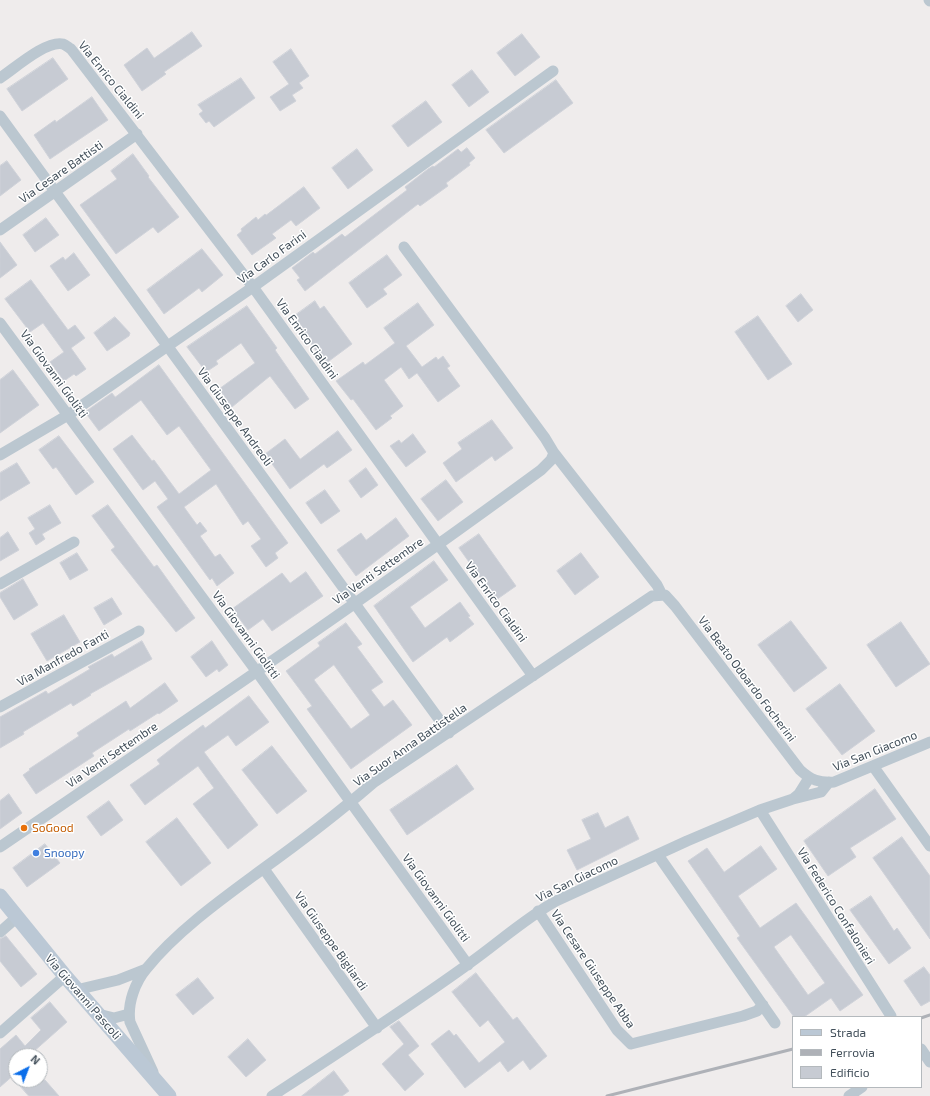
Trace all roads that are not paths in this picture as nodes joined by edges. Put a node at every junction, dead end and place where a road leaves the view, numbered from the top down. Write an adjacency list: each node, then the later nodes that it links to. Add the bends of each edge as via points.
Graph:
1 (553, 71): 8 (street, Via Carlo Farini)
2 (0, 78): 4 (street, Via Enrico Cialdini, via 41,50 64,44 77,56)
3 (0, 116): 5 (street, Via Giuseppe Andreoli)
4 (137, 134): 5 (street, Via Cesare Battisti); 8 (street, Via Enrico Cialdini)
5 (55, 193): 6 (street, Via Cesare Battisti); 10 (street, Via Giuseppe Andreoli)
6 (0, 230)
7 (404, 247): 12 (street)
8 (253, 286): 10 (street, Via Carlo Farini); 15 (street, Via Enrico Cialdini)
9 (0, 323): 11 (street, Via Giovanni Giolitti)
10 (167, 346): 11 (street, Via Carlo Farini); 18 (street, Via Giuseppe Andreoli)
11 (68, 415): 13 (street, Via Carlo Farini); 20 (street, Via Giovanni Giolitti)
12 (554, 453): 15 (street, Via Venti Settembre, via 541,470); 17 (street, Via Beato Odoardo Focherini)
13 (0, 455)
14 (74, 542): 16 (street)
15 (439, 545): 18 (street, Via Venti Settembre); 21 (street, Via Enrico Cialdini)
16 (0, 584)
17 (664, 595): 21 (street, Via Suor Anna Battistella, via 652,596); 26 (street, Via Beato Odoardo Focherini, via 718,661 800,770)
18 (354, 604): 20 (street, Via Venti Settembre); 23 (street, Via Giuseppe Andreoli)
19 (139, 631): 22 (street, Via Manfredo Fanti)
20 (257, 672): 29 (street, Via Giovanni Giolitti); 32 (street, Via Venti Settembre)
21 (534, 676): 23 (street, Via Suor Anna Battistella)
22 (0, 707)
23 (449, 733): 29 (street, Via Suor Anna Battistella, via 374,784)
24 (930, 742): 25 (street, Via San Giacomo)
25 (873, 766): 27 (street, Via San Giacomo); 31 (street)
26 (809, 778): 27 (street, Via San Giacomo); 28 (street)
27 (829, 782): 28 (street, Via San Giacomo, via 821,792)
28 (793, 799): 30 (street, Via San Giacomo)
29 (351, 803): 34 (street, Via Suor Anna Battistella); 39 (street, Via Giovanni Giolitti)
30 (760, 810): 33 (street, Via San Giacomo); 46 (street, Via Federico Confalonieri)
31 (930, 846)
32 (0, 847)
33 (658, 855): 36 (street, Via San Giacomo); 43 (street)
34 (264, 869): 40 (street, Via Suor Anna Battistella, via 215,904); 48 (street, Via Giuseppe Bigliardi)
35 (0, 896): 37 (street, Via Giovanni Pascoli)
36 (538, 911): 39 (street, Via San Giacomo); 43 (street, Via Cesare Giuseppe Abba, via 617,1030 631,1044 731,1020 750,1014)
37 (16, 918): 38 (street); 41 (street, Via Giovanni Pascoli)
38 (0, 932)
39 (468, 965): 48 (street, Via San Giacomo)
40 (146, 968): 42 (street, via 118,980); 45 (street, via 136,986)
41 (65, 976): 42 (street, Via Giovanni Pascoli); 49 (street)
42 (76, 990): 44 (street, Via Giovanni Pascoli)
43 (763, 1005): 47 (street)
44 (98, 1014): 45 (street, via 114,1018); 52 (street, Via Giovanni Pascoli)
45 (129, 1014): 52 (street, via 130,1022)
46 (890, 1016)
47 (775, 1023)
48 (377, 1028): 55 (street, Via San Giacomo)
49 (0, 1033)
50 (922, 1050): 51 (street)
51 (930, 1062)
52 (157, 1082): 54 (street, Via Giovanni Pascoli)
53 (861, 1088): 56 (street)
54 (169, 1096)
55 (272, 1096)
56 (849, 1096)

